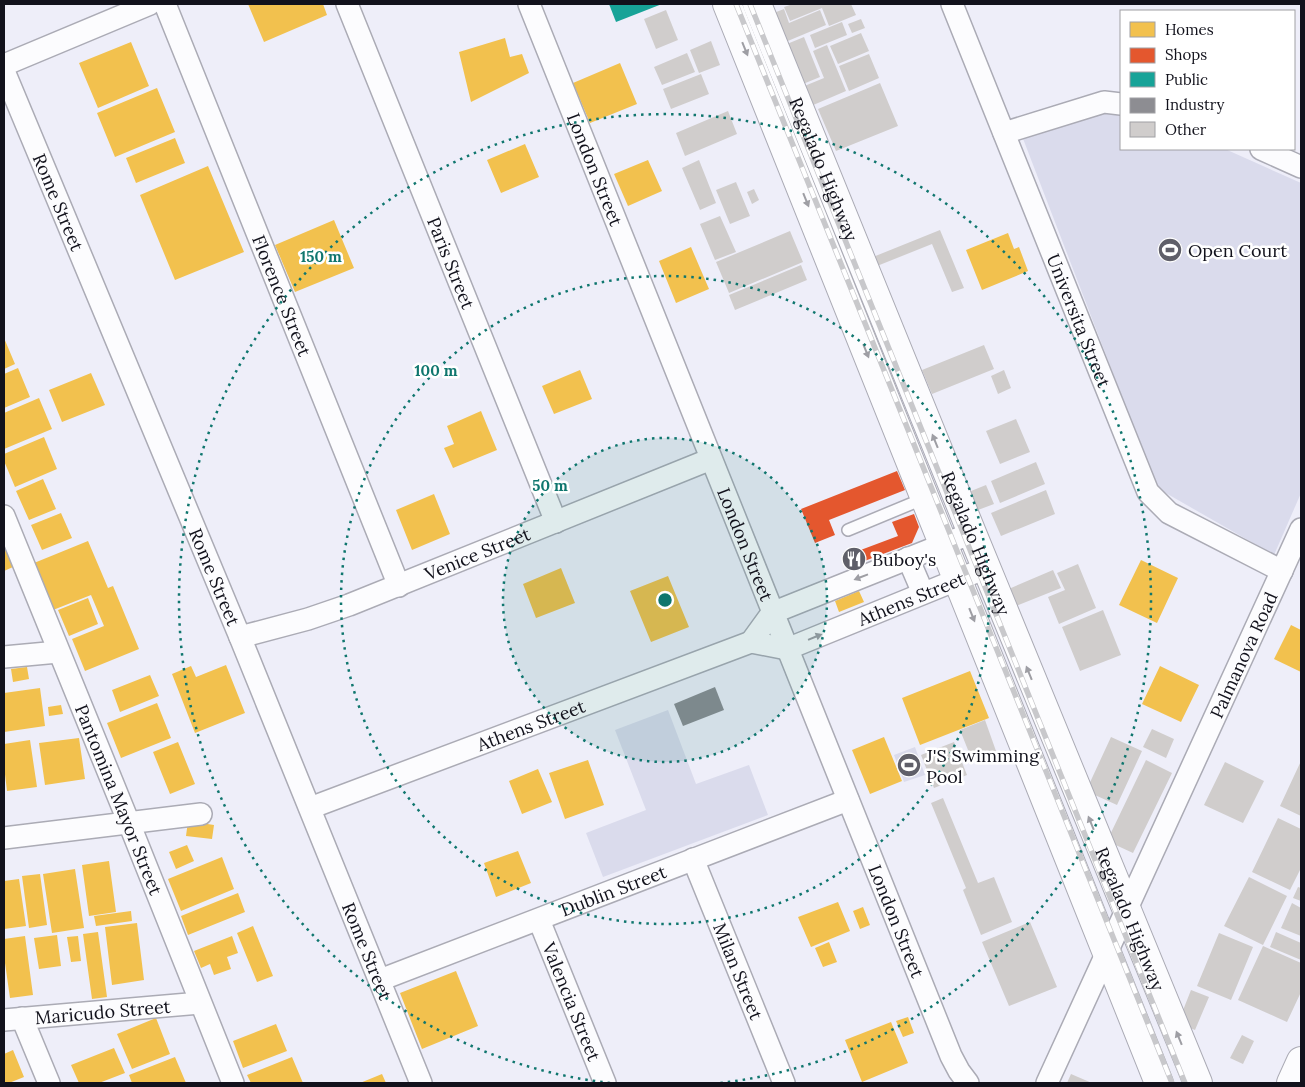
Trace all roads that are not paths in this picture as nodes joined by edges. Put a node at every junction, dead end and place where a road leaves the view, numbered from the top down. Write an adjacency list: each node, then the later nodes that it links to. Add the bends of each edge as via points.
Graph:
1 (150, 4): 8 (street)
2 (165, 4): 26 (street, Florence Street)
3 (346, 4): 17 (street, Paris Street)
4 (529, 4): 14 (street, London Street)
5 (727, 4): 15 (main road, Regalado Highway, one-way to 15)
6 (757, 4): 20 (main road, Regalado Highway, one-way to 6)
7 (952, 4): 11 (street, Universita Street)
8 (4, 64)
9 (4, 71): 29 (street, Rome Street)
10 (1120, 104): 11 (street, via 1104,102)
11 (1004, 133): 24 (street, Universita Street, via 1148,492 1169,513)
12 (1263, 150): 13 (street)
13 (1301, 167)
14 (711, 459): 17 (street, Venice Street); 28 (street, London Street)
15 (925, 498): 19 (lane); 21 (main road, Regalado Highway)
16 (4, 516): 32 (street, Pantomina Mayor Street)
17 (556, 522): 26 (street, Venice Street)
18 (1301, 529): 24 (street, Palmanova Road)
19 (848, 530)
20 (972, 533): 21 (street); 23 (main road, Regalado Highway)
21 (944, 544): 22 (street); 25 (main road, Regalado Highway)
22 (908, 558): 27 (street); 28 (street, one-way to 28)
23 (986, 568): 25 (street, Athens Street); 40 (main road, Regalado Highway, one-way to 23)
24 (1282, 571): 40 (street, Palmanova Road)
25 (957, 579): 27 (street, Athens Street); 42 (main road, Regalado Highway, one-way to 42)
26 (399, 586): 29 (street, Venice Street, via 308,619)
27 (923, 593): 31 (street, Athens Street, one-way to 27)
28 (772, 613): 30 (street); 31 (street, London Street)
29 (240, 638): 35 (street, Rome Street)
30 (751, 642): 31 (street); 35 (street, Athens Street)
31 (787, 648): 34 (street, London Street)
32 (58, 652): 33 (street); 37 (street, Pantomina Mayor Street)
33 (4, 657)
34 (848, 800): 39 (street, Dublin Street); 52 (street, London Street, via 951,1056)
35 (310, 808): 43 (street, Rome Street)
36 (201, 814): 37 (street)
37 (129, 823): 38 (street); 44 (street, Pantomina Mayor Street)
38 (4, 838)
39 (693, 859): 41 (street, Dublin Street); 51 (street, Milan Street)
40 (1127, 911): 42 (street, Palmanova Road); 55 (main road, Regalado Highway, one-way to 40)
41 (539, 920): 43 (street, Dublin Street); 50 (street, Valencia Street)
42 (1107, 952): 53 (street, Palmanova Road); 54 (main road, Regalado Highway)
43 (380, 980): 49 (street, Rome Street)
44 (200, 1003): 45 (street, Maricudo Street); 48 (street, Pantomina Mayor Street)
45 (13, 1019): 47 (street)
46 (1301, 1061): 56 (main road)
47 (49, 1083)
48 (233, 1083)
49 (421, 1083)
50 (605, 1083)
51 (784, 1083)
52 (968, 1083)
53 (1047, 1083)
54 (1159, 1083)
55 (1198, 1083)
56 (1291, 1083)

